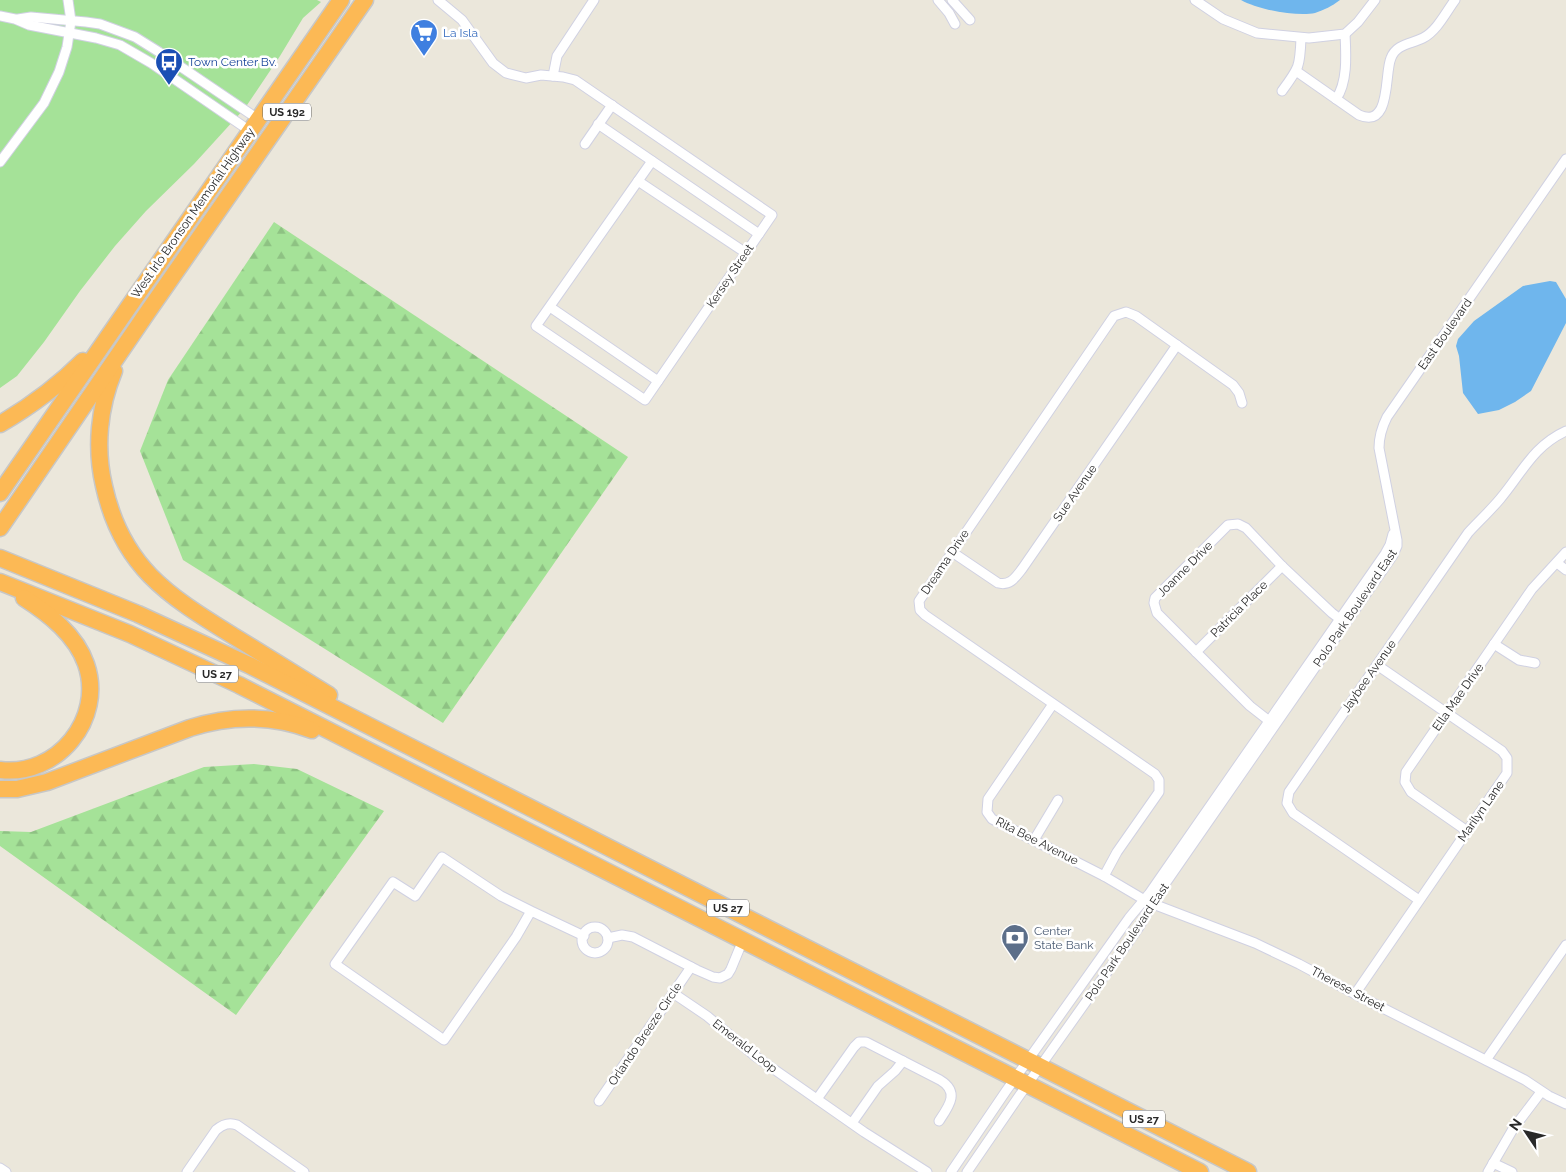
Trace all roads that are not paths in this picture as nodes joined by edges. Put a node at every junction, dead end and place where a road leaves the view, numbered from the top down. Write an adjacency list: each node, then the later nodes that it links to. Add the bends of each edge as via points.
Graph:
1 (68, 0): 14 (street)
2 (341, 0): 23 (highway, West Irlo Bronson Memorial Highway / US 192)
3 (365, 0): 29 (highway, West Irlo Bronson Memorial Highway / US 192)
4 (438, 0): 22 (street, Kersey Street, via 462,20 506,73 526,78)
5 (594, 0): 22 (street, via 557,56)
6 (938, 0): 15 (street)
7 (952, 0): 13 (street)
8 (1195, 0): 18 (street, via 1223,19 1257,33)
9 (1375, 0): 17 (street)
10 (1454, 0): 25 (street, via 1428,35 1392,54 1384,101 1377,113 1371,117 1363,116)
11 (0, 16): 12 (street)
12 (15, 19): 14 (street, via 31,17); 16 (street, via 29,25)
13 (970, 20)
14 (71, 21): 16 (street); 19 (street, via 100,24 118,30)
15 (955, 24)
16 (69, 32): 20 (street, via 120,45); 33 (street, via 60,72 44,103)
17 (1345, 34): 18 (street); 25 (street, via 1343,80)
18 (1301, 38): 21 (street)
19 (159, 52): 20 (street); 28 (street)
20 (151, 63): 28 (street)
21 (1296, 71): 24 (street); 25 (street)
22 (553, 76): 26 (street, Kersey Street, via 575,80)
23 (283, 83): 28 (highway, West Irlo Bronson Memorial Highway / US 192); 29 (highway, via 286,97 269,124)
24 (1282, 91)
25 (1336, 99)
26 (612, 105): 27 (street); 36 (street, Kersey Street, via 772,215)
27 (598, 124): 30 (street); 32 (street)
28 (254, 125): 34 (highway, via 262,123 262,130 241,166); 40 (highway, West Irlo Bronson Memorial Highway / US 192)
29 (268, 140): 34 (highway, West Irlo Bronson Memorial Highway / US 192)
30 (584, 144)
31 (1566, 159): 47 (street, East Boulevard, via 1383,425 1379,448)
32 (652, 161): 35 (street, Kersey Street); 36 (street)
33 (0, 162)
34 (241, 177): 39 (highway, West Irlo Bronson Memorial Highway / US 192)
35 (638, 181): 37 (street); 38 (street, Kersey Street)
36 (759, 234): 37 (street, Kersey Street)
37 (746, 253): 42 (street, Kersey Street)
38 (550, 307): 42 (street); 42 (street, Kersey Street, via 536,326 645,400)
39 (147, 313): 48 (highway); 64 (highway, via 114,373 104,400 100,430 99,462 105,494 115,524 129,550 149,575 179,602)
40 (114, 328): 44 (highway, via 56,387); 46 (highway)
41 (1177, 345): 43 (street, Dreama Drive, via 1233,385); 49 (street, Sue Avenue, via 1012,582 998,583); 49 (street, Dreama Drive, via 1130,312 1114,316)
42 (658, 381)
43 (1242, 403)
44 (0, 424)
45 (1566, 431): 60 (street, Jaybee Avenue, via 1536,450 1500,499 1468,533)
46 (0, 493)
47 (1394, 526): 56 (street, Polo Park Boulevard East, via 1397,546 1393,555)
48 (0, 528)
49 (952, 552): 61 (street, Dreama Drive, via 919,601 920,610)
50 (1566, 552): 52 (street, Ella Mae Drive)
51 (1, 559): 64 (highway, US 27, via 185,635)
52 (1557, 563): 54 (street); 57 (street, Ella Mae Drive, via 1532,589)
53 (1282, 566): 56 (street, Joanne Drive); 58 (street, Patricia Place); 58 (street, Joanne Drive, via 1246,528 1232,524 1158,594 1154,603 1156,613)
54 (1566, 570)
55 (0, 583): 65 (highway, via 40,609 66,632 86,664 90,689 82,724 58,754 26,769); 66 (highway, US 27, via 168,651)
56 (1343, 621): 63 (street, Polo Park Boulevard East)
57 (1494, 644): 59 (street, via 1519,660); 62 (street, Ella Mae Drive)
58 (1196, 652): 63 (street, Joanne Drive, via 1250,706)
59 (1535, 663)
60 (1377, 665): 62 (street, Marilyn Lane); 72 (street, Jaybee Avenue, via 1289,792 1287,803 1293,813)
61 (1053, 704): 70 (street, Rita Bee Avenue, via 988,799 987,812 992,819); 71 (street, Dreama Drive, via 1156,774 1159,780 1159,792)
62 (1446, 713): 69 (street, Ella Mae Drive, via 1406,772 1405,782 1411,792); 69 (street, Marilyn Lane, via 1502,751 1507,758 1507,773)
63 (1272, 723): 73 (street, Polo Park Boulevard East, via 1158,894)
64 (416, 750): 84 (highway, US 27)
65 (0, 770)
66 (428, 781): 67 (highway, via 301,726 241,718 196,726 32,786); 77 (highway, US 27)
67 (0, 789)
68 (1058, 800): 70 (street)
69 (1467, 831): 72 (street, Marilyn Lane)
70 (1034, 840): 71 (street, Rita Bee Avenue)
71 (1104, 876): 73 (street, Rita Bee Avenue)
72 (1419, 900): 81 (street, Marilyn Lane)
73 (1149, 902): 81 (street, Therese Street, via 1268,949); 84 (street, Polo Park Boulevard East, via 1134,934); 84 (street, Polo Park Boulevard East, via 1129,918)
74 (531, 911): 74 (street, via 444,1040 334,964 393,882 415,896 442,857 501,896); 75 (street)
75 (584, 936): 76 (street, via 597,928); 76 (street, via 583,944 592,953 604,950)
76 (608, 938): 79 (street, via 633,937)
77 (743, 940): 79 (street, via 728,974 713,977); 85 (highway, US 27)
78 (1566, 945): 82 (street)
79 (692, 967): 80 (street, Orlando Breeze Circle)
80 (673, 992): 87 (street, Emerald Loop); 89 (street, Orlando Breeze Circle)
81 (1354, 994): 82 (street, Therese Street)
82 (1486, 1060): 86 (street, Therese Street)
83 (903, 1061): 87 (street, via 866,1042 859,1042); 90 (street, via 948,1087 952,1100); 91 (street, via 878,1086)
84 (1034, 1063): 85 (street); 85 (street, Polo Park Boulevard East); 103 (highway, US 27)
85 (1021, 1081): 92 (street); 93 (street, Polo Park Boulevard East); 102 (highway, US 27)
86 (1541, 1092): 88 (street, Therese Street); 94 (street)
87 (817, 1099): 91 (street, Emerald Loop)
88 (1564, 1100)
89 (599, 1101)
90 (939, 1120)
91 (852, 1124): 99 (street, Emerald Loop)
92 (977, 1133): 93 (street); 100 (street)
93 (989, 1140): 101 (street, Polo Park Boulevard East)
94 (1493, 1163): 104 (street); 105 (street)
95 (0, 1168): 96 (street)
96 (6, 1172)
97 (187, 1172): 98 (street, via 216,1130 228,1123 237,1125)
98 (304, 1172)
99 (927, 1172)
100 (951, 1172)
101 (967, 1172)
102 (1200, 1172)
103 (1248, 1172)
104 (1488, 1172)
105 (1512, 1172)

